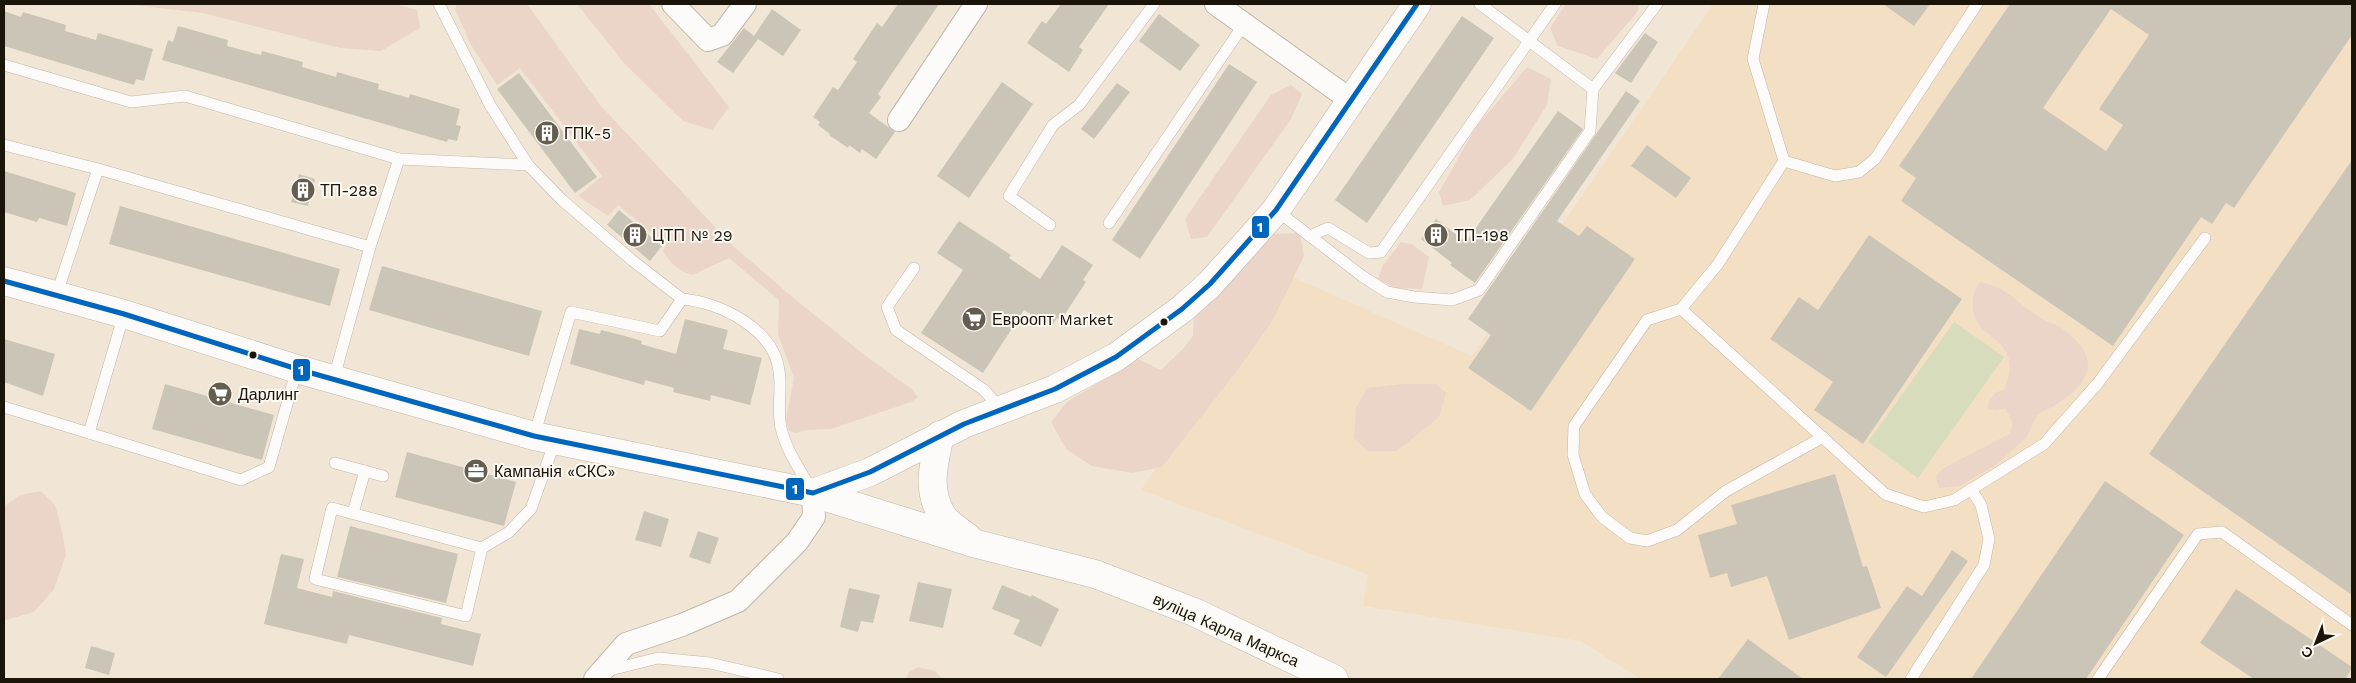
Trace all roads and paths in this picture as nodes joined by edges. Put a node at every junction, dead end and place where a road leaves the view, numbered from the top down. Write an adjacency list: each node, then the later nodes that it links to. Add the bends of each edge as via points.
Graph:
1 (439, 4): 22 (lane, via 490,105)
2 (673, 4): 3 (street, via 708,40 722,35)
3 (745, 4)
4 (976, 4): 18 (street)
5 (1154, 4): 26 (lane, via 1079,105 1053,125 1009,196)
6 (1216, 4): 13 (street)
7 (1418, 4): 17 (main road)
8 (1480, 4): 14 (lane)
9 (1555, 4): 14 (lane)
10 (1657, 4): 16 (lane)
11 (1764, 4): 21 (lane, via 1753,59)
12 (1977, 4): 21 (lane, via 1875,159 1859,172 1835,176)
13 (1244, 24): 17 (street); 25 (lane)
14 (1529, 42): 16 (lane); 27 (lane, via 1382,252 1369,252 1328,228)
15 (4, 65): 20 (lane, via 131,102 185,96)
16 (1593, 89): 27 (lane, via 1590,131 1479,290 1452,300 1414,298 1387,292)
17 (1352, 101): 24 (main road)
18 (899, 120)
19 (4, 145): 23 (lane)
20 (399, 159): 22 (lane); 29 (lane)
21 (1784, 161): 34 (lane, via 1718,264)
22 (528, 165): 33 (lane, via 562,200)
23 (98, 170): 29 (lane); 32 (lane)
24 (1276, 210): 27 (lane); 39 (main road, via 1210,284 1164,324 1116,357 1055,389)
25 (1109, 223)
26 (1050, 225)
27 (1310, 236)
28 (2205, 238): 47 (lane, via 2098,384 2044,444)
29 (370, 247): 37 (lane)
30 (914, 268): 39 (lane, via 888,308 896,330 984,390)
31 (4, 281): 32 (main road, вуліца Карла Маркса)
32 (56, 296): 35 (main road, вуліца Карла Маркса)
33 (682, 299): 43 (lane, via 660,331 571,312); 48 (lane, via 700,300 736,314 769,342 779,368 781,427 788,448)
34 (1681, 309): 42 (lane); 42 (lane, via 1647,320 1574,426 1573,455 1585,494 1602,517 1630,538 1647,541 1677,530 1726,492)
35 (124, 314): 36 (main road, вуліца Карла Маркса); 40 (lane)
36 (297, 368): 37 (main road, вуліца Карла Маркса); 40 (lane, via 269,467 241,480)
37 (334, 378): 43 (main road, вуліца Карла Маркса)
38 (4, 407): 40 (lane)
39 (1002, 410): 41 (main road)
40 (89, 433)
41 (940, 435): 48 (main road, via 870,472); 50 (main road, вуліца Карла Маркса, via 932,492 942,516)
42 (1823, 437): 47 (lane, via 1885,494 1924,507 1954,500)
43 (544, 439): 48 (main road, вуліца Карла Маркса); 51 (lane, via 531,509 509,532)
44 (335, 463): 45 (lane)
45 (365, 471): 46 (lane); 49 (lane)
46 (383, 476)
47 (1971, 489): 56 (lane, via 1981,505 1989,540 1984,565)
48 (813, 493): 50 (main road, вуліца Карла Маркса); 53 (street, via 814,517 797,542 738,601 682,626 626,644)
49 (353, 513): 51 (lane); 51 (lane, via 332,508 315,579 466,616)
50 (973, 543): 55 (main road, вуліца Карла Маркса, via 1104,577 1194,612)
51 (482, 548)
52 (2352, 626): 57 (lane, via 2222,532 2198,534)
53 (599, 675): 54 (lane, via 658,658 710,663)
54 (778, 679)
55 (1334, 679)
56 (1912, 679)
57 (2098, 679)

